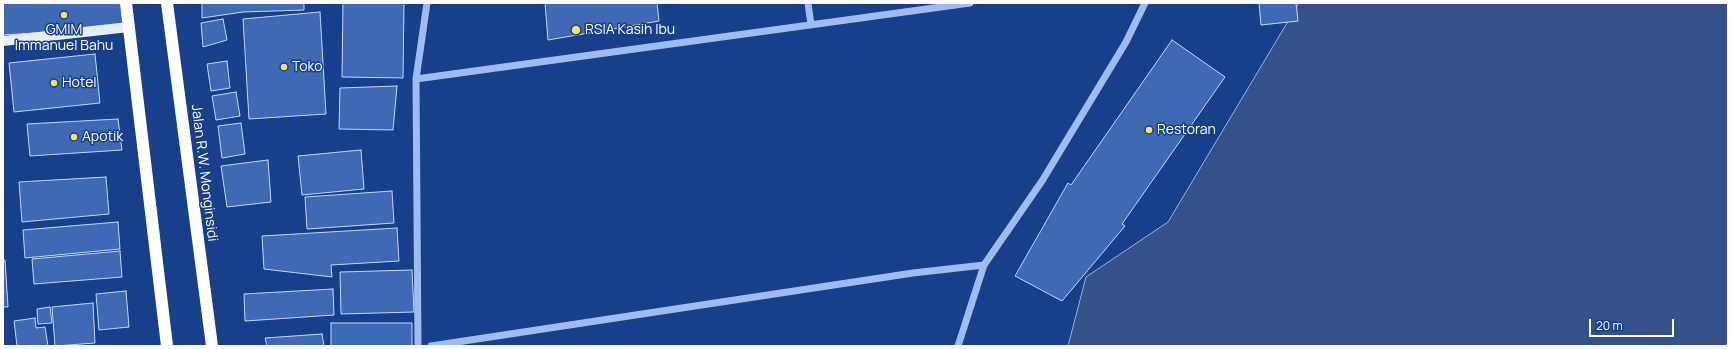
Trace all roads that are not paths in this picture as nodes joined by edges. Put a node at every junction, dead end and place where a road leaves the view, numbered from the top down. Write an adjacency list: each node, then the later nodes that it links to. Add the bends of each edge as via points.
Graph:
1 (126, 3): 8 (highway)
2 (167, 3): 13 (highway, Jalan R.W. Monginsidi)
3 (427, 3): 10 (street)
4 (808, 3): 7 (street)
5 (970, 3): 7 (street)
6 (1145, 3): 11 (street, via 1126,42 1042,181)
7 (811, 25): 10 (street)
8 (129, 27): 9 (main road); 12 (highway)
9 (3, 41)
10 (416, 79): 14 (street)
11 (984, 265): 15 (street, via 905,274); 16 (street)
12 (166, 346)
13 (212, 346)
14 (418, 346)
15 (431, 346)
16 (958, 346)

